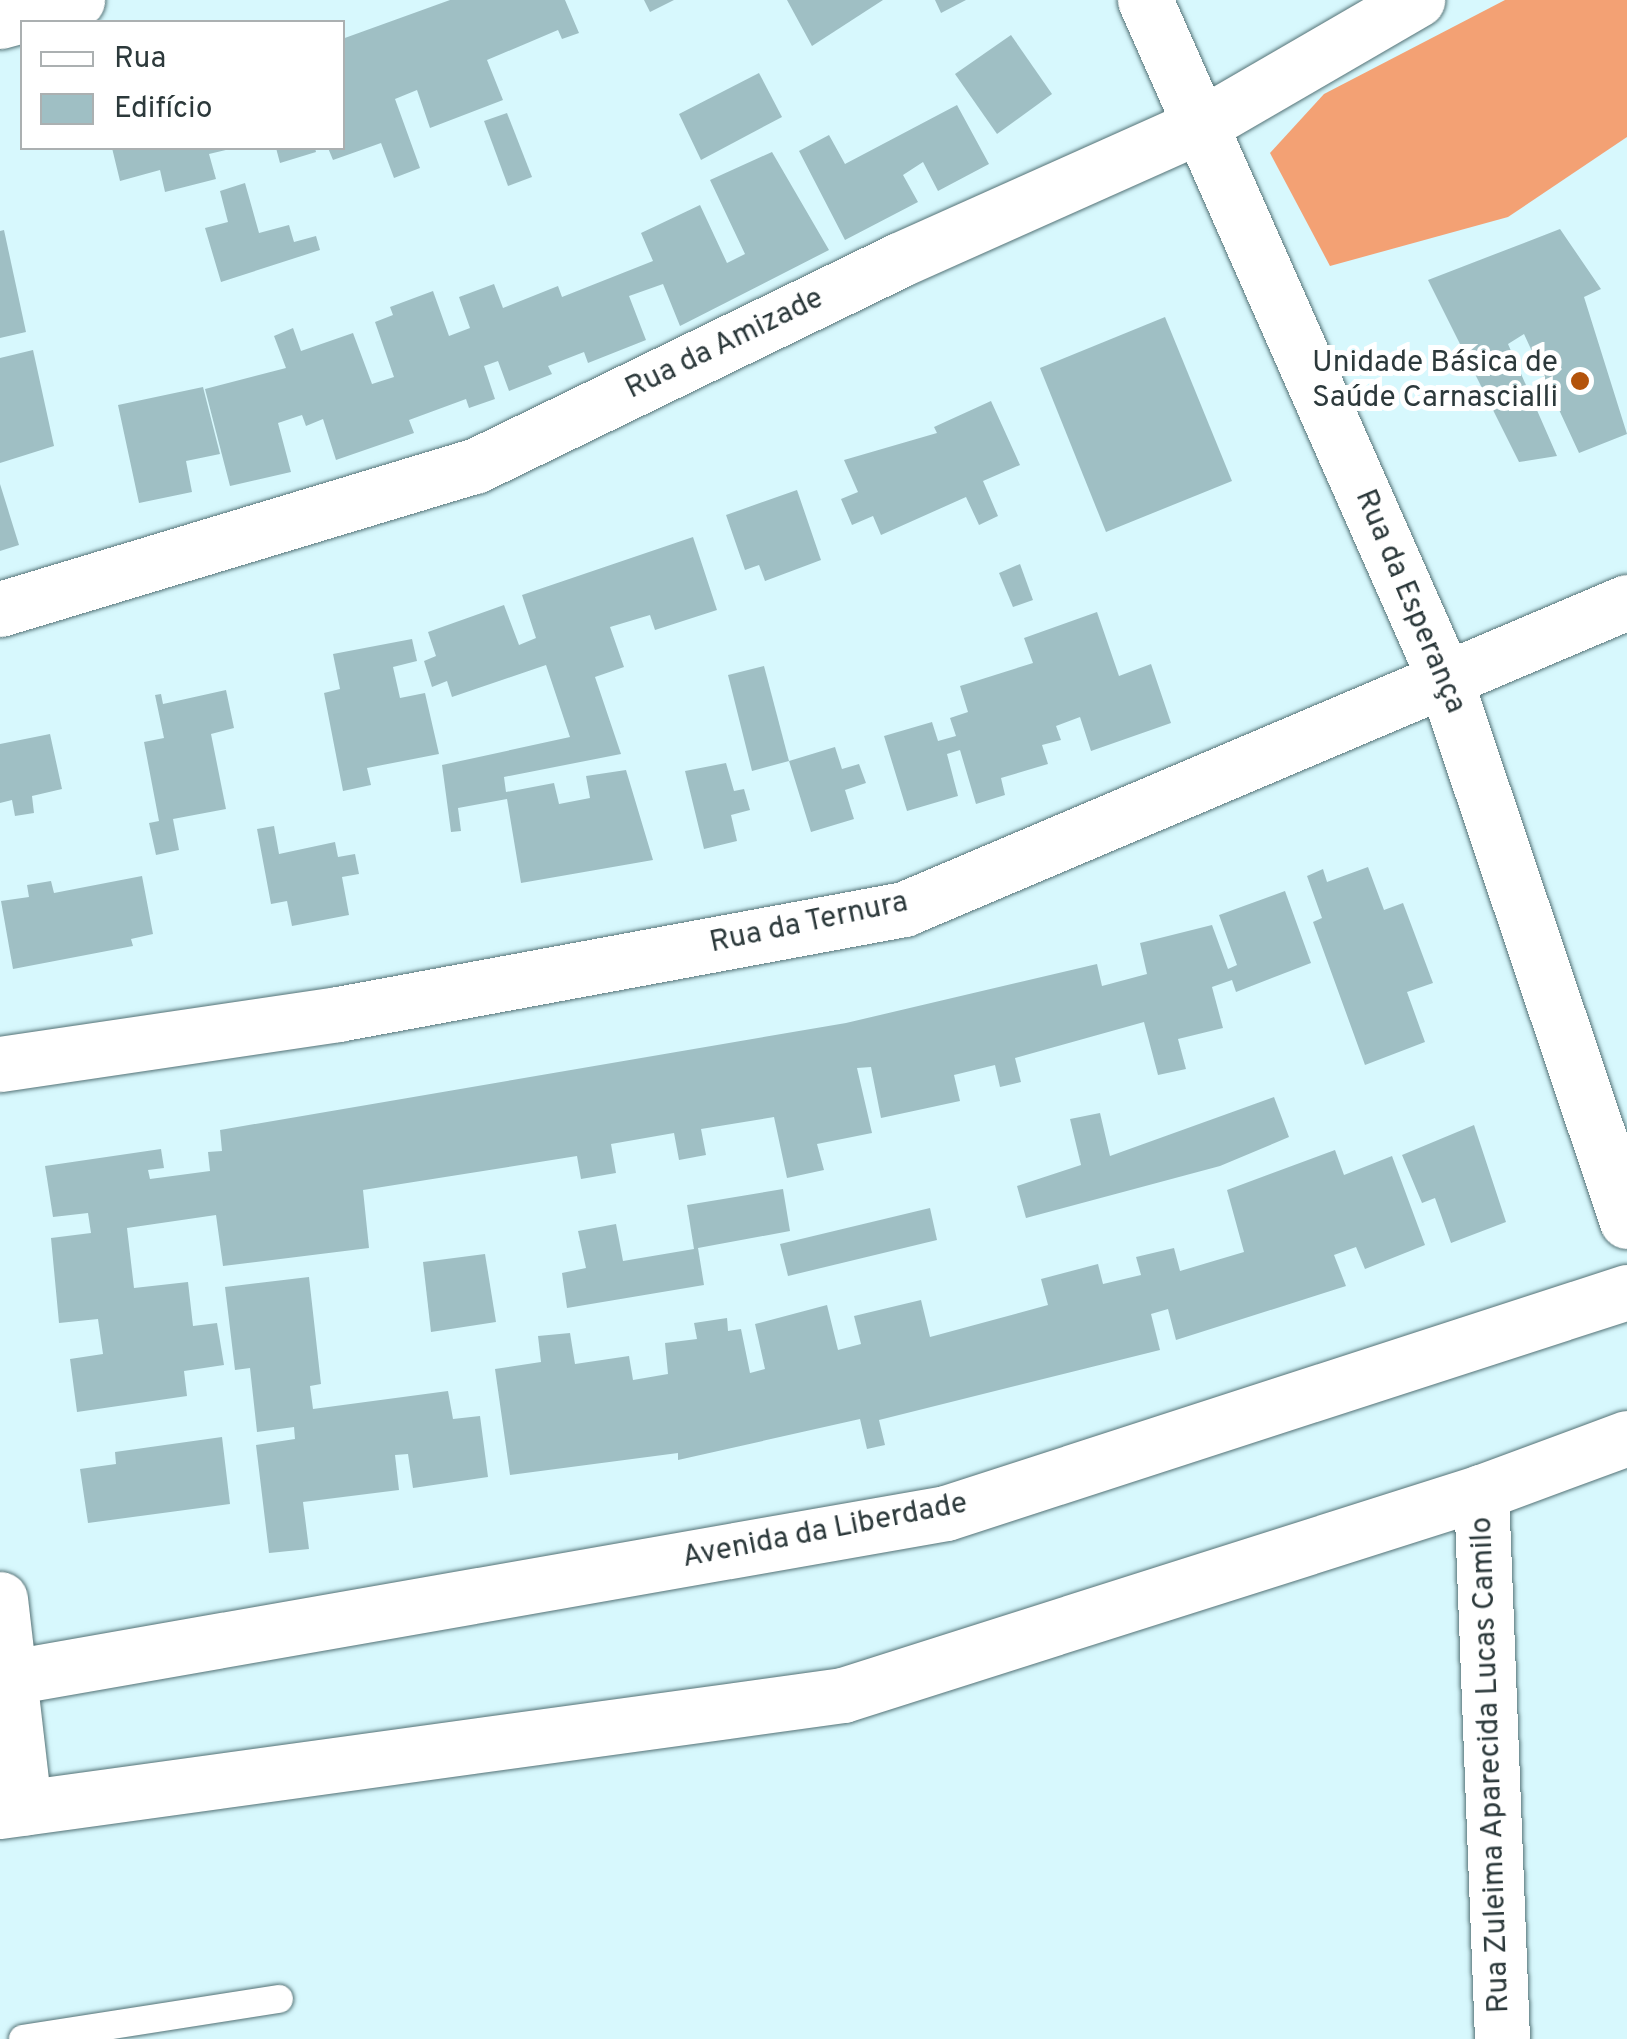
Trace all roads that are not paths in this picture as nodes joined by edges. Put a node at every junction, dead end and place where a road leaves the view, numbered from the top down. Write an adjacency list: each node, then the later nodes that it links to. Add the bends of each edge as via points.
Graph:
1 (77, 0): 4 (street)
2 (1145, 0): 5 (street, Rua da Esperança)
3 (1416, 0): 5 (street, Rua da Amizade)
4 (0, 21)
5 (1202, 125): 7 (street, Rua da Amizade, via 899,260 475,466); 8 (street, Rua da Esperança)
6 (1627, 602): 8 (street, Rua da Ternura)
7 (0, 609)
8 (1444, 677): 9 (street, Rua da Ternura, via 904,909 338,1014); 10 (street, Rua da Esperança)
9 (0, 1064)
10 (1627, 1221)
11 (1627, 1292): 15 (street, Avenida da Liberdade, via 946,1514)
12 (1627, 1438): 13 (street)
13 (1481, 1492): 16 (street, via 843,1695); 19 (street, Rua Zuleima Aparecida Lucas Camilo)
14 (0, 1599): 15 (street)
15 (6, 1678): 16 (street)
16 (12, 1810)
17 (279, 1999): 18 (lane)
18 (22, 2039)
19 (1502, 2039)

